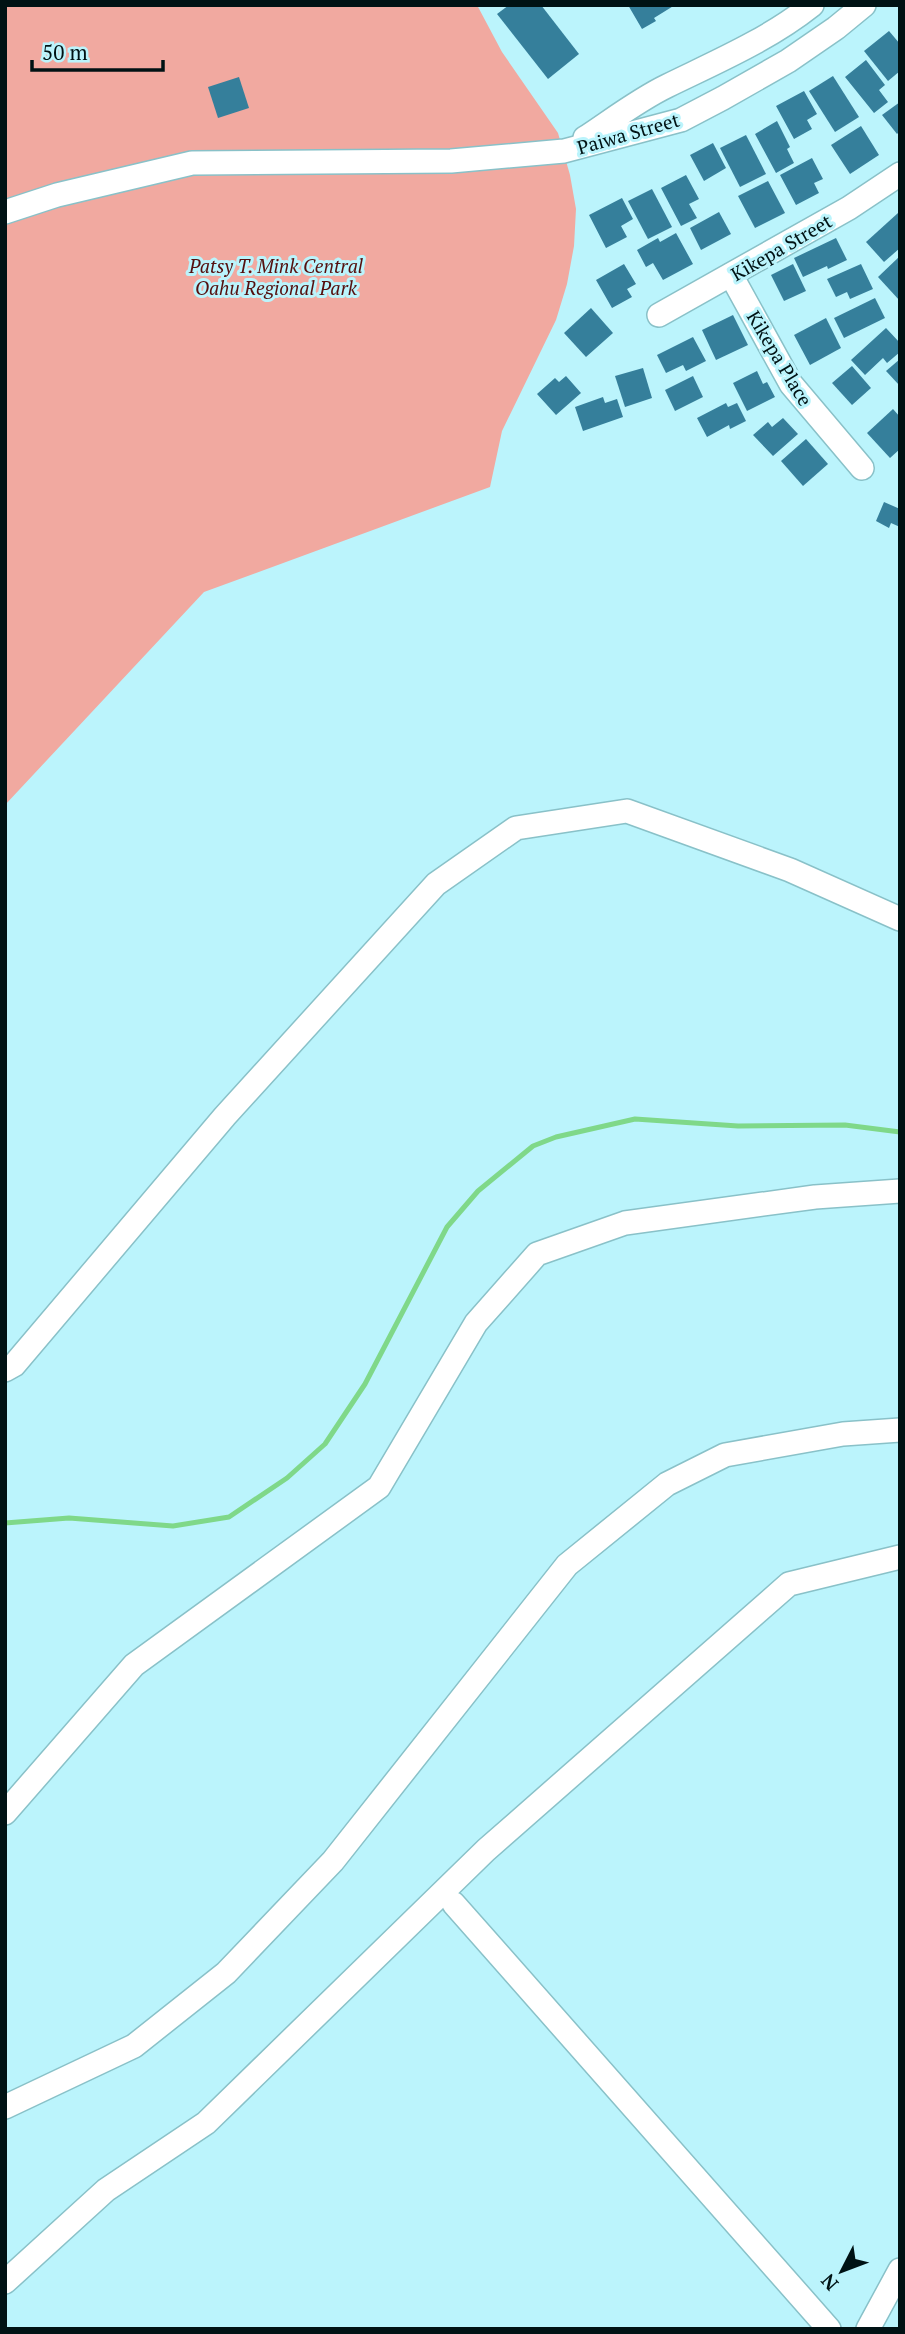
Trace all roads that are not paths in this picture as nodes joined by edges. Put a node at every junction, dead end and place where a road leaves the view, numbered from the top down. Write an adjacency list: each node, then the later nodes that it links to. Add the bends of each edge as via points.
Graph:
1 (812, 5): 3 (street, Paiwa Street, via 757,41 664,88)
2 (864, 5): 3 (street, Paiwa Street, via 788,61 681,120)
3 (564, 151): 5 (street, via 451,161 192,163)
4 (900, 174): 6 (street, Kikepa Street)
5 (5, 212)
6 (731, 275): 7 (street, Kikepa Street); 8 (street, Kikepa Place, via 791,384)
7 (659, 315)
8 (862, 468)
9 (900, 919): 11 (street, via 790,870 626,811 516,828 436,884 225,1116 14,1365)
10 (900, 1191): 14 (street, via 814,1197 625,1223 537,1254 476,1323 379,1487 134,1665)
11 (5, 1370)
12 (900, 1430): 16 (street, via 844,1434 724,1455 667,1484 567,1565 333,1861 226,1973 134,2046)
13 (900, 1557): 18 (street, via 789,1584 486,1850 206,2123 106,2190)
14 (5, 1813)
15 (454, 1905): 19 (street)
16 (5, 2107)
17 (900, 2270): 20 (street)
18 (5, 2282)
19 (829, 2329)
20 (867, 2329)

